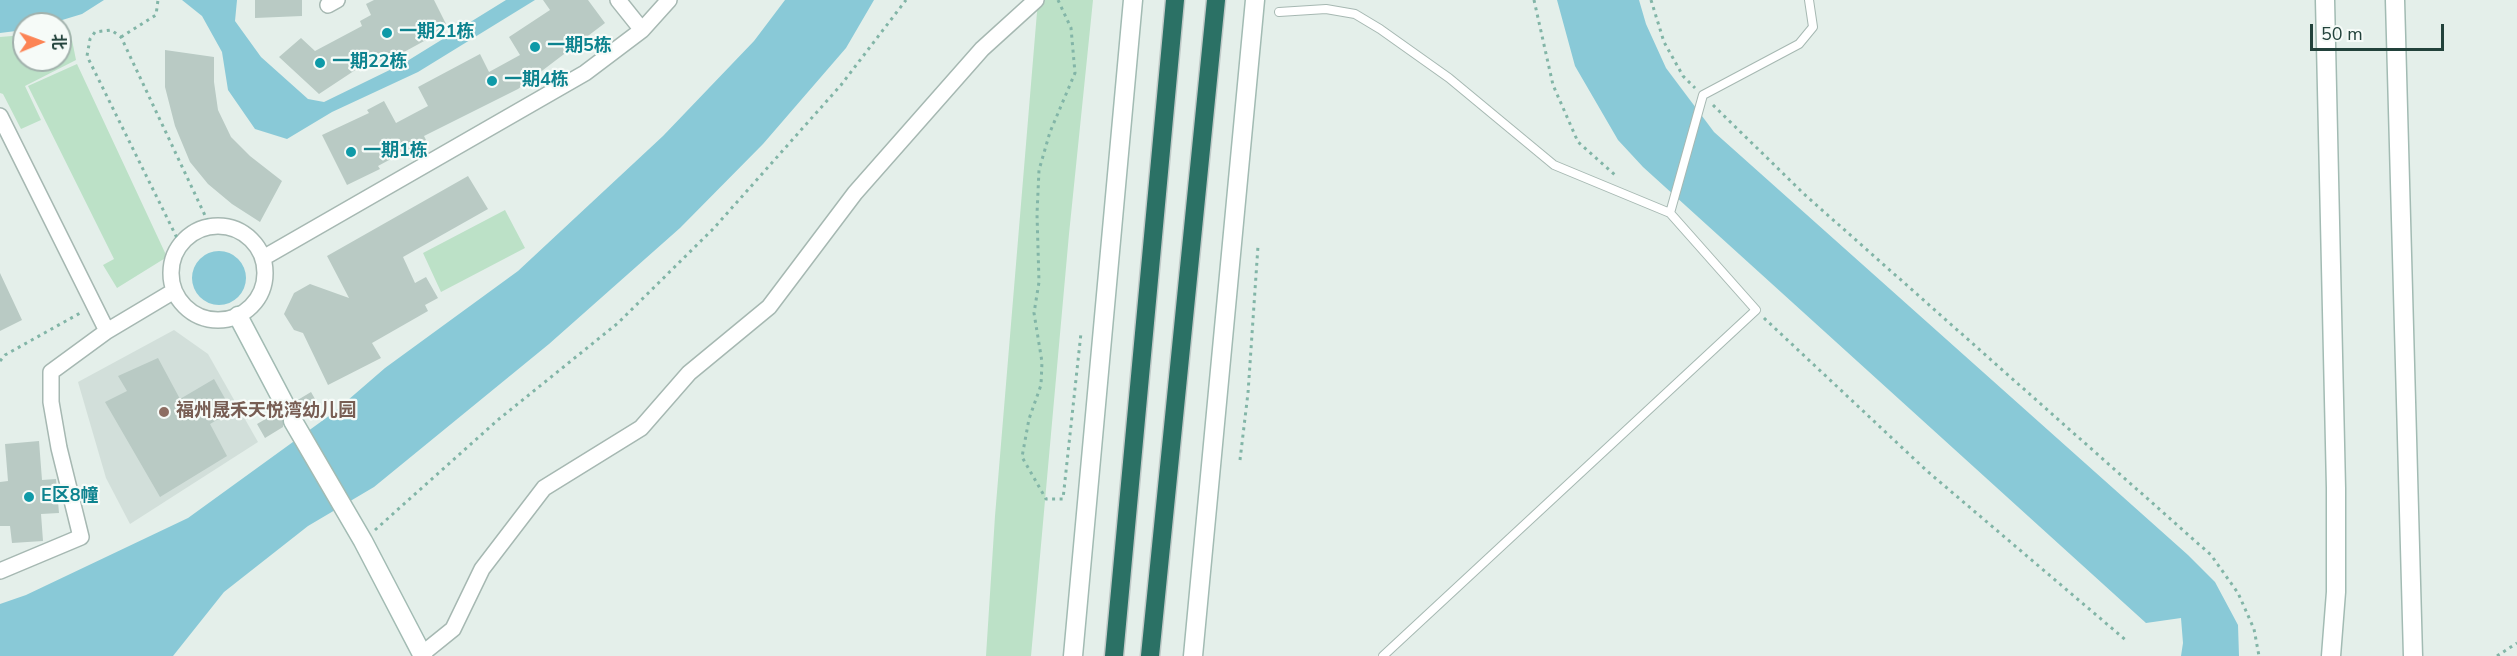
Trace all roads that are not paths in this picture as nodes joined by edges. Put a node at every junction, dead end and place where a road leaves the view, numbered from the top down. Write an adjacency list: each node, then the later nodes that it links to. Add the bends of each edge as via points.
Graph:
1 (618, 0): 12 (street)
2 (669, 0): 12 (street)
3 (1036, 0): 20 (street, via 982,49 855,193 769,307 689,373 641,428 544,488 483,569 453,629)
4 (1133, 0): 21 (street)
5 (1175, 0): 22 (highway)
6 (1216, 0): 23 (highway)
7 (1255, 0): 24 (street)
8 (1809, 0): 14 (lane, via 1813,27 1799,44 1703,95)
9 (2325, 0): 26 (street, via 2336,488 2336,592)
10 (2395, 0): 27 (street)
11 (1279, 12): 14 (lane, via 1326,9 1355,14 1449,78 1554,165)
12 (642, 30): 15 (street, via 585,73 531,106)
13 (0, 116): 18 (street)
14 (1670, 213): 25 (lane, via 1756,310)
15 (263, 258): 16 (street, via 248,236 237,229 199,229 180,244 170,267); 17 (street, via 264,279 258,298)
16 (174, 291): 17 (street, via 182,305 208,320); 18 (street)
17 (238, 316): 20 (street)
18 (107, 331): 19 (street, via 51,372 51,402 59,448 81,537)
19 (0, 571)
20 (422, 655)
21 (1073, 656)
22 (1114, 656)
23 (1150, 656)
24 (1193, 656)
25 (1383, 656)
26 (2331, 656)
27 (2413, 656)

